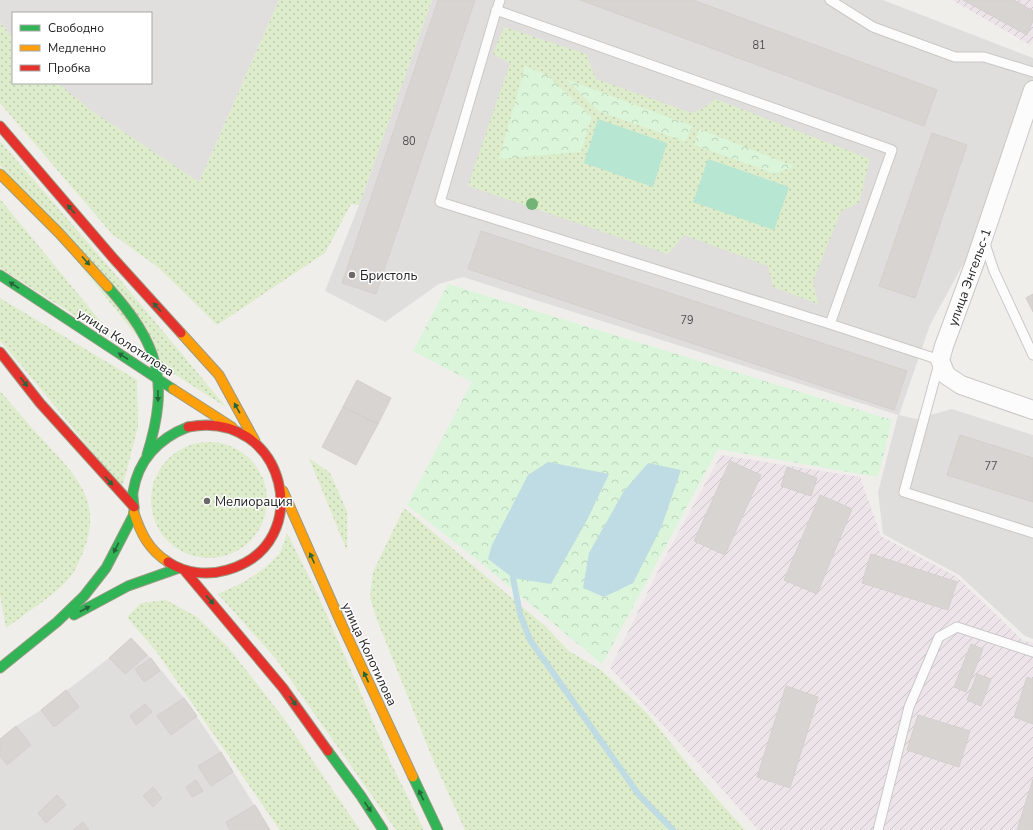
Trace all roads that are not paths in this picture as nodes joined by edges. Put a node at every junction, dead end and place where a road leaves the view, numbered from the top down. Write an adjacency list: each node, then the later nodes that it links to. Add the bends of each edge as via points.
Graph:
1 (500, 0): 3 (lane)
2 (830, 0): 4 (lane, via 873,27 955,57 984,57)
3 (496, 10): 10 (lane, via 892,150); 10 (lane, via 440,202)
4 (1033, 72)
5 (1033, 90): 8 (street, улица Энгельс-1)
6 (0, 126): 17 (main road, one-way to 6, via 219,375 114,260)
7 (0, 174): 14 (main road, one-way to 14, via 69,243 129,310 147,340)
8 (983, 238): 12 (lane, via 994,271); 13 (street, улица Энгельс-1)
9 (0, 275): 14 (main road, улица Колотилова, one-way to 9)
10 (830, 324): 13 (lane)
11 (0, 352): 20 (main road, улица Колотилова, one-way to 20, via 40,403)
12 (1033, 355)
13 (940, 360): 15 (street, via 946,375 961,385); 21 (lane, via 904,492)
14 (158, 378): 16 (main road, улица Колотилова); 18 (main road, one-way to 18, via 155,430)
15 (1033, 410)
16 (238, 431): 17 (main road, улица Колотилова); 18 (main road, улица Колотилова, via 213,425 187,427 164,438)
17 (256, 442): 19 (main road, улица Колотилова, via 273,464)
18 (146, 456): 20 (main road, улица Колотилова, via 137,474 133,494)
19 (281, 488): 22 (main road, улица Колотилова, via 281,513 272,536 256,556 235,569 210,574); 27 (main road, улица Колотилова, one-way to 19)
20 (134, 510): 22 (main road, улица Колотилова, via 140,532 152,549 167,562); 23 (main road, one-way to 23, via 106,568 88,592)
21 (1033, 533)
22 (182, 569): 23 (main road, one-way to 22, via 128,586); 26 (main road, улица Колотилова, one-way to 26, via 284,688)
23 (50, 628): 25 (main road)
24 (1033, 652): 28 (lane, via 956,627 939,637 909,707)
25 (0, 668)
26 (384, 830)
27 (438, 830)
28 (878, 830)

